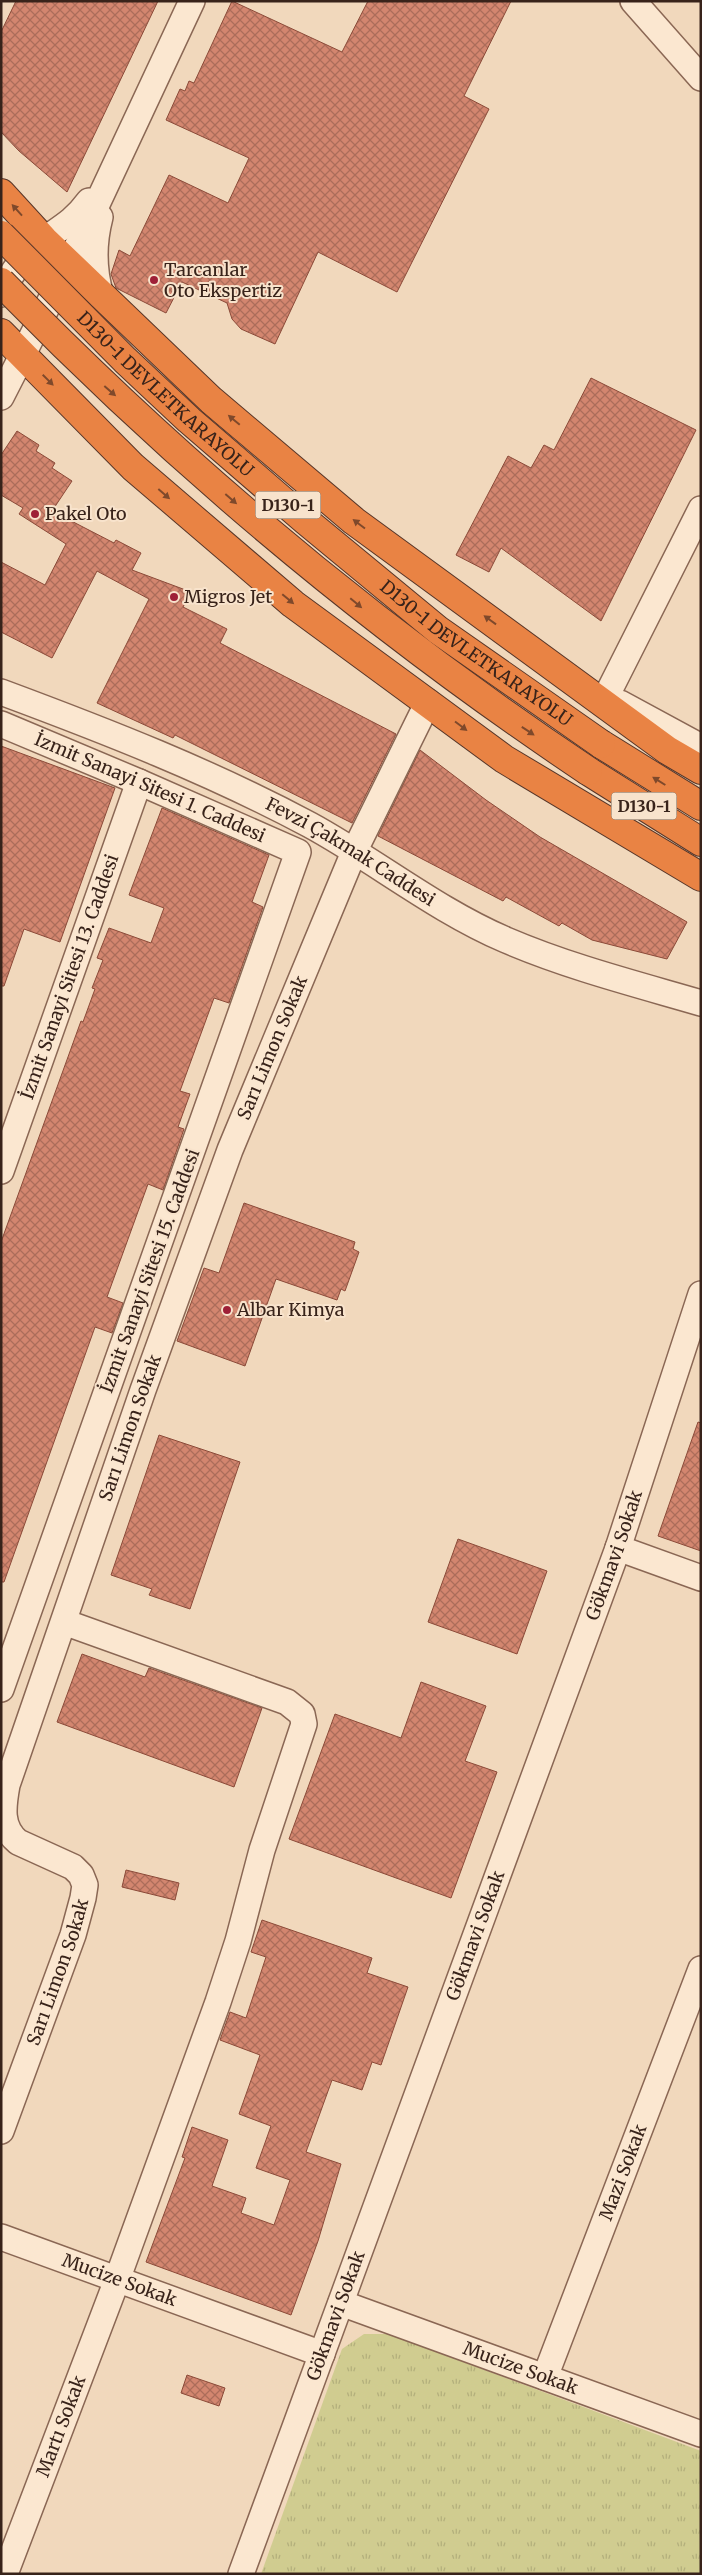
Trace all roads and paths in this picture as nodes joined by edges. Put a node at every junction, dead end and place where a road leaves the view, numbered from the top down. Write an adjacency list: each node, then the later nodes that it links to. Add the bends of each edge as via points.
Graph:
1 (192, 1): 4 (street)
2 (633, 1): 3 (street)
3 (701, 78)
4 (112, 168): 7 (street, via 73,221); 8 (street); 11 (street, via 94,252 95,276)
5 (1, 193): 7 (highway, one-way to 5)
6 (1, 235): 24 (highway, D130-1 DEVLETKARAYOLU / D130-1, one-way to 6, bridge, via 601,744 438,630 268,489 125,360)
7 (44, 240): 8 (highway); 10 (street, via 8,278)
8 (69, 264): 11 (highway); 13 (street)
9 (1, 282): 25 (highway, D130-1 DEVLETKARAYOLU / D130-1, one-way to 25, bridge, via 97,379 258,523 385,627 497,710)
10 (1, 294)
11 (101, 296): 16 (highway, one-way to 11, via 354,521 211,400)
12 (1, 333): 13 (highway)
13 (24, 356): 14 (street); 19 (highway, one-way to 19, via 134,467 293,604)
14 (1, 396)
15 (701, 509): 18 (street)
16 (512, 637): 18 (street); 22 (highway, via 667,750)
17 (1, 692): 27 (street, Fevzi Çakmak Caddesi, via 145,748 246,793)
18 (607, 695): 21 (street)
19 (428, 702): 27 (street, Sarı Limon Sokak); 28 (highway, one-way to 28, via 544,785)
20 (1, 724): 23 (street, İzmit Sanayi Sitesi 1. Caddesi)
21 (701, 747)
22 (701, 770)
23 (139, 782): 26 (street, İzmit Sanayi Sitesi 1. Caddesi); 30 (street, İzmit Sanayi Sitesi 13. Caddesi)
24 (701, 806)
25 (701, 842)
26 (298, 852): 35 (street, İzmit Sanayi Sitesi 15. Caddesi)
27 (354, 852): 29 (street, Fevzi Çakmak Caddesi, via 456,915 506,940 589,970); 34 (street, Sarı Limon Sokak, via 230,1150)
28 (701, 877)
29 (701, 1004)
30 (1, 1171)
31 (701, 1294): 32 (street, Gökmavi Sokak)
32 (618, 1548): 33 (street); 41 (street, Gökmavi Sokak)
33 (701, 1578)
34 (64, 1622): 38 (street, Sarı Limon Sokak, via 7,1785 3,1813 11,1836 59,1859 81,1875 85,1884 73,1935); 40 (street, Martı Sokak, via 287,1702 302,1714 304,1724 262,1850 218,2002)
35 (11, 1633): 36 (street, İzmit Sanayi Sitesi 15. Caddesi)
36 (2, 1683)
37 (701, 1969): 43 (street, Mazi Sokak)
38 (1, 2131)
39 (1, 2237): 40 (street, Mucize Sokak)
40 (117, 2280): 42 (street, Mucize Sokak); 45 (street, Martı Sokak)
41 (341, 2303): 42 (street, Gökmavi Sokak); 43 (street, Mucize Sokak)
42 (322, 2354): 46 (street, Gökmavi Sokak)
43 (545, 2377): 44 (street, Mucize Sokak)
44 (701, 2434)
45 (5, 2574)
46 (241, 2574)

